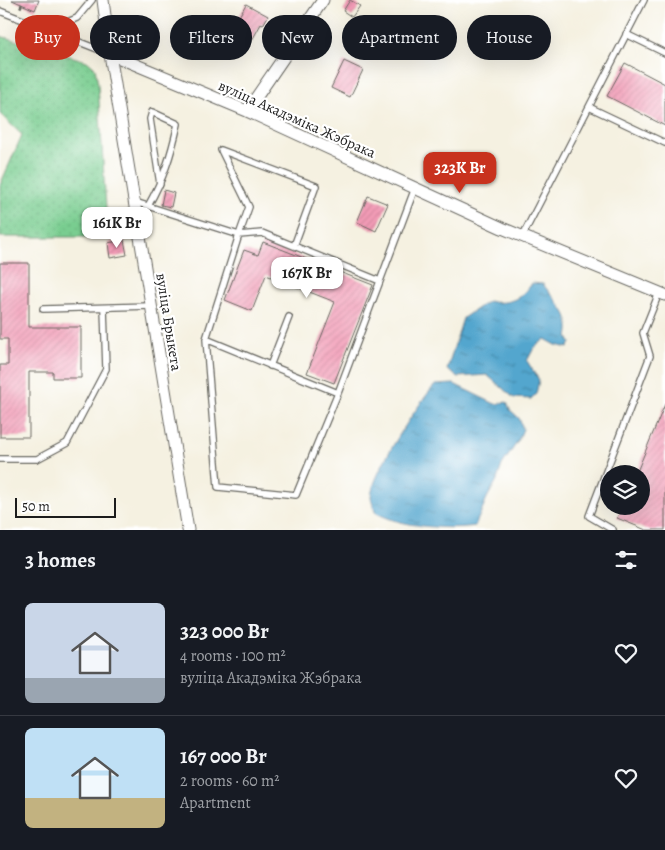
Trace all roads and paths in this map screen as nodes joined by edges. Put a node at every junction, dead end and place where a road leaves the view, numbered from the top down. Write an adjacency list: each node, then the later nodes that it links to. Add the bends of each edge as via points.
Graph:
1 (92, 0): 8 (lane)
2 (103, 0): 9 (street, вуліца Брыкета)
3 (323, 0): 16 (street)
4 (644, 0): 11 (lane)
5 (22, 4): 7 (path, via 20,8)
6 (0, 11): 10 (lane)
7 (29, 11)
8 (80, 15)
9 (105, 15)
10 (15, 17)
11 (626, 34): 12 (lane); 15 (lane)
12 (665, 52)
13 (111, 60): 20 (street, вуліца Брыкета)
14 (124, 60): 16 (street, вуліца Акадэміка Жэбрака)
15 (589, 107): 17 (lane); 23 (lane)
16 (247, 111): 19 (street, вуліца Акадэміка Жэбрака)
17 (665, 143)
18 (160, 184): 18 (lane, via 167,170 178,124 152,112 150,119); 21 (lane)
19 (415, 188): 23 (street, вуліца Акадэміка Жэбрака); 25 (lane)
20 (135, 202): 21 (lane); 27 (street, вуліца Брыкета)
21 (148, 206): 22 (lane)
22 (239, 235): 24 (lane, via 262,233); 24 (lane, via 249,207 221,150 316,186); 31 (lane)
23 (522, 236): 26 (street, вуліца Акадэміка Жэбрака)
24 (294, 246): 25 (lane)
25 (380, 281): 33 (lane)
26 (662, 294): 36 (lane, via 644,333 650,356 589,516)
27 (151, 306): 28 (lane); 35 (street, вуліца Брыкета)
28 (104, 308): 29 (lane); 34 (lane, via 106,369 67,443 37,459)
29 (43, 309)
30 (289, 317): 32 (lane)
31 (206, 339): 32 (lane); 33 (lane, via 218,487 296,495)
32 (270, 366): 33 (lane)
33 (338, 393)
34 (0, 458)
35 (188, 530)
36 (613, 530)

